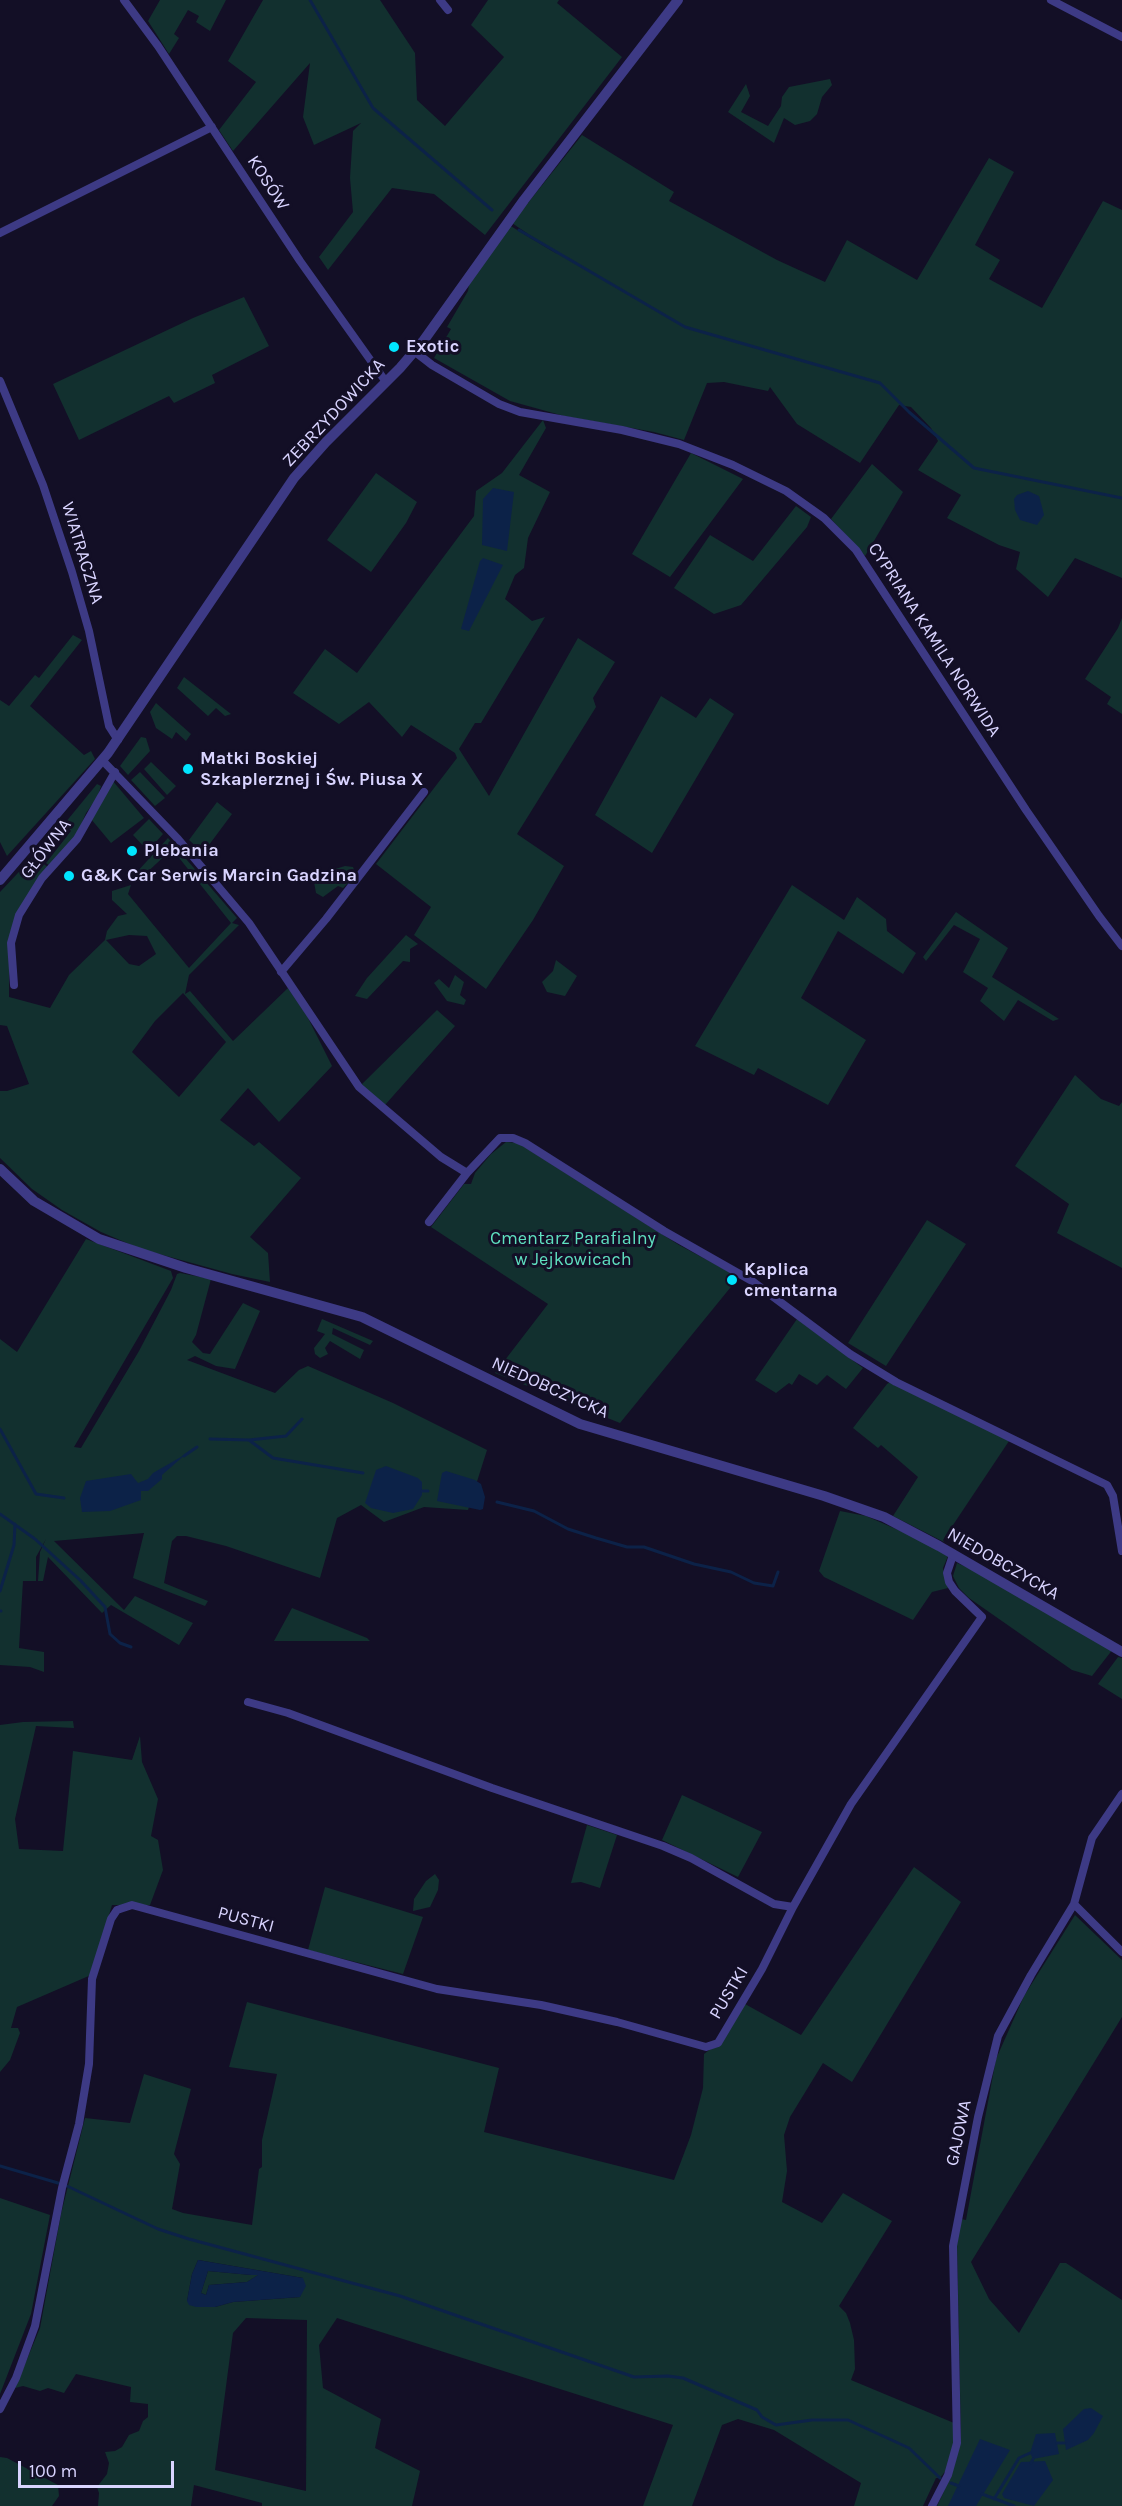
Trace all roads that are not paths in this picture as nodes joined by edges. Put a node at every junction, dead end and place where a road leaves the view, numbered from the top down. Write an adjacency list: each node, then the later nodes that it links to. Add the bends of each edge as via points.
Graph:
1 (124, 0): 7 (street, KOSÓW)
2 (440, 0): 5 (street)
3 (678, 0): 9 (street, ZEBRZYDOWICKA)
4 (1051, 0): 6 (street)
5 (448, 10)
6 (1122, 37)
7 (212, 127): 8 (street); 11 (street, KOSÓW)
8 (0, 233)
9 (414, 351): 11 (street, ZEBRZYDOWICKA); 18 (street, CYPRIANA KAMILA NORWIDA, via 499,404 528,414 679,444 786,491 824,518 856,550 1026,810)
10 (0, 381): 12 (street, WIATRACZNA, via 43,484 89,631 109,726)
11 (386, 382): 12 (street, ZEBRZYDOWICKA, via 294,478)
12 (118, 740): 13 (street, ZEBRZYDOWICKA)
13 (103, 761): 14 (street); 16 (street, ZEBRZYDOWICKA)
14 (115, 772): 19 (street, via 249,923); 20 (street, GŁÓWNA, via 77,839 42,878 20,915 10,943)
15 (424, 792): 19 (street)
16 (22, 854): 17 (street, GŁÓWNA)
17 (0, 880)
18 (1122, 946)
19 (281, 972): 22 (street, via 359,1087 441,1157)
20 (14, 985)
21 (0, 1169): 25 (street, NIEDOBCZYCKA, via 34,1201 99,1239 186,1268 362,1317 580,1424 884,1517)
22 (467, 1173): 23 (street); 24 (street, via 500,1138 525,1143 752,1281 850,1354 896,1382 1107,1485 1113,1496)
23 (429, 1222)
24 (1122, 1551)
25 (953, 1555): 26 (street, NIEDOBCZYCKA); 30 (street, PUSTKI, via 947,1573 949,1582 982,1617 851,1804)
26 (1122, 1652)
27 (248, 1702): 30 (street, via 663,1846 774,1904)
28 (1122, 1794): 29 (street, GAJOWA, via 1092,1838)
29 (1074, 1905): 31 (street); 33 (street, GAJOWA, via 999,2036 978,2116 953,2246 957,2443 948,2475)
30 (793, 1907): 32 (street, PUSTKI, via 718,2043 706,2048 596,2017 437,1989 132,1905 124,1906 111,1919 92,1979 88,2064 79,2124 35,2326)
31 (1122, 1952)
32 (0, 2409)
33 (932, 2506)

